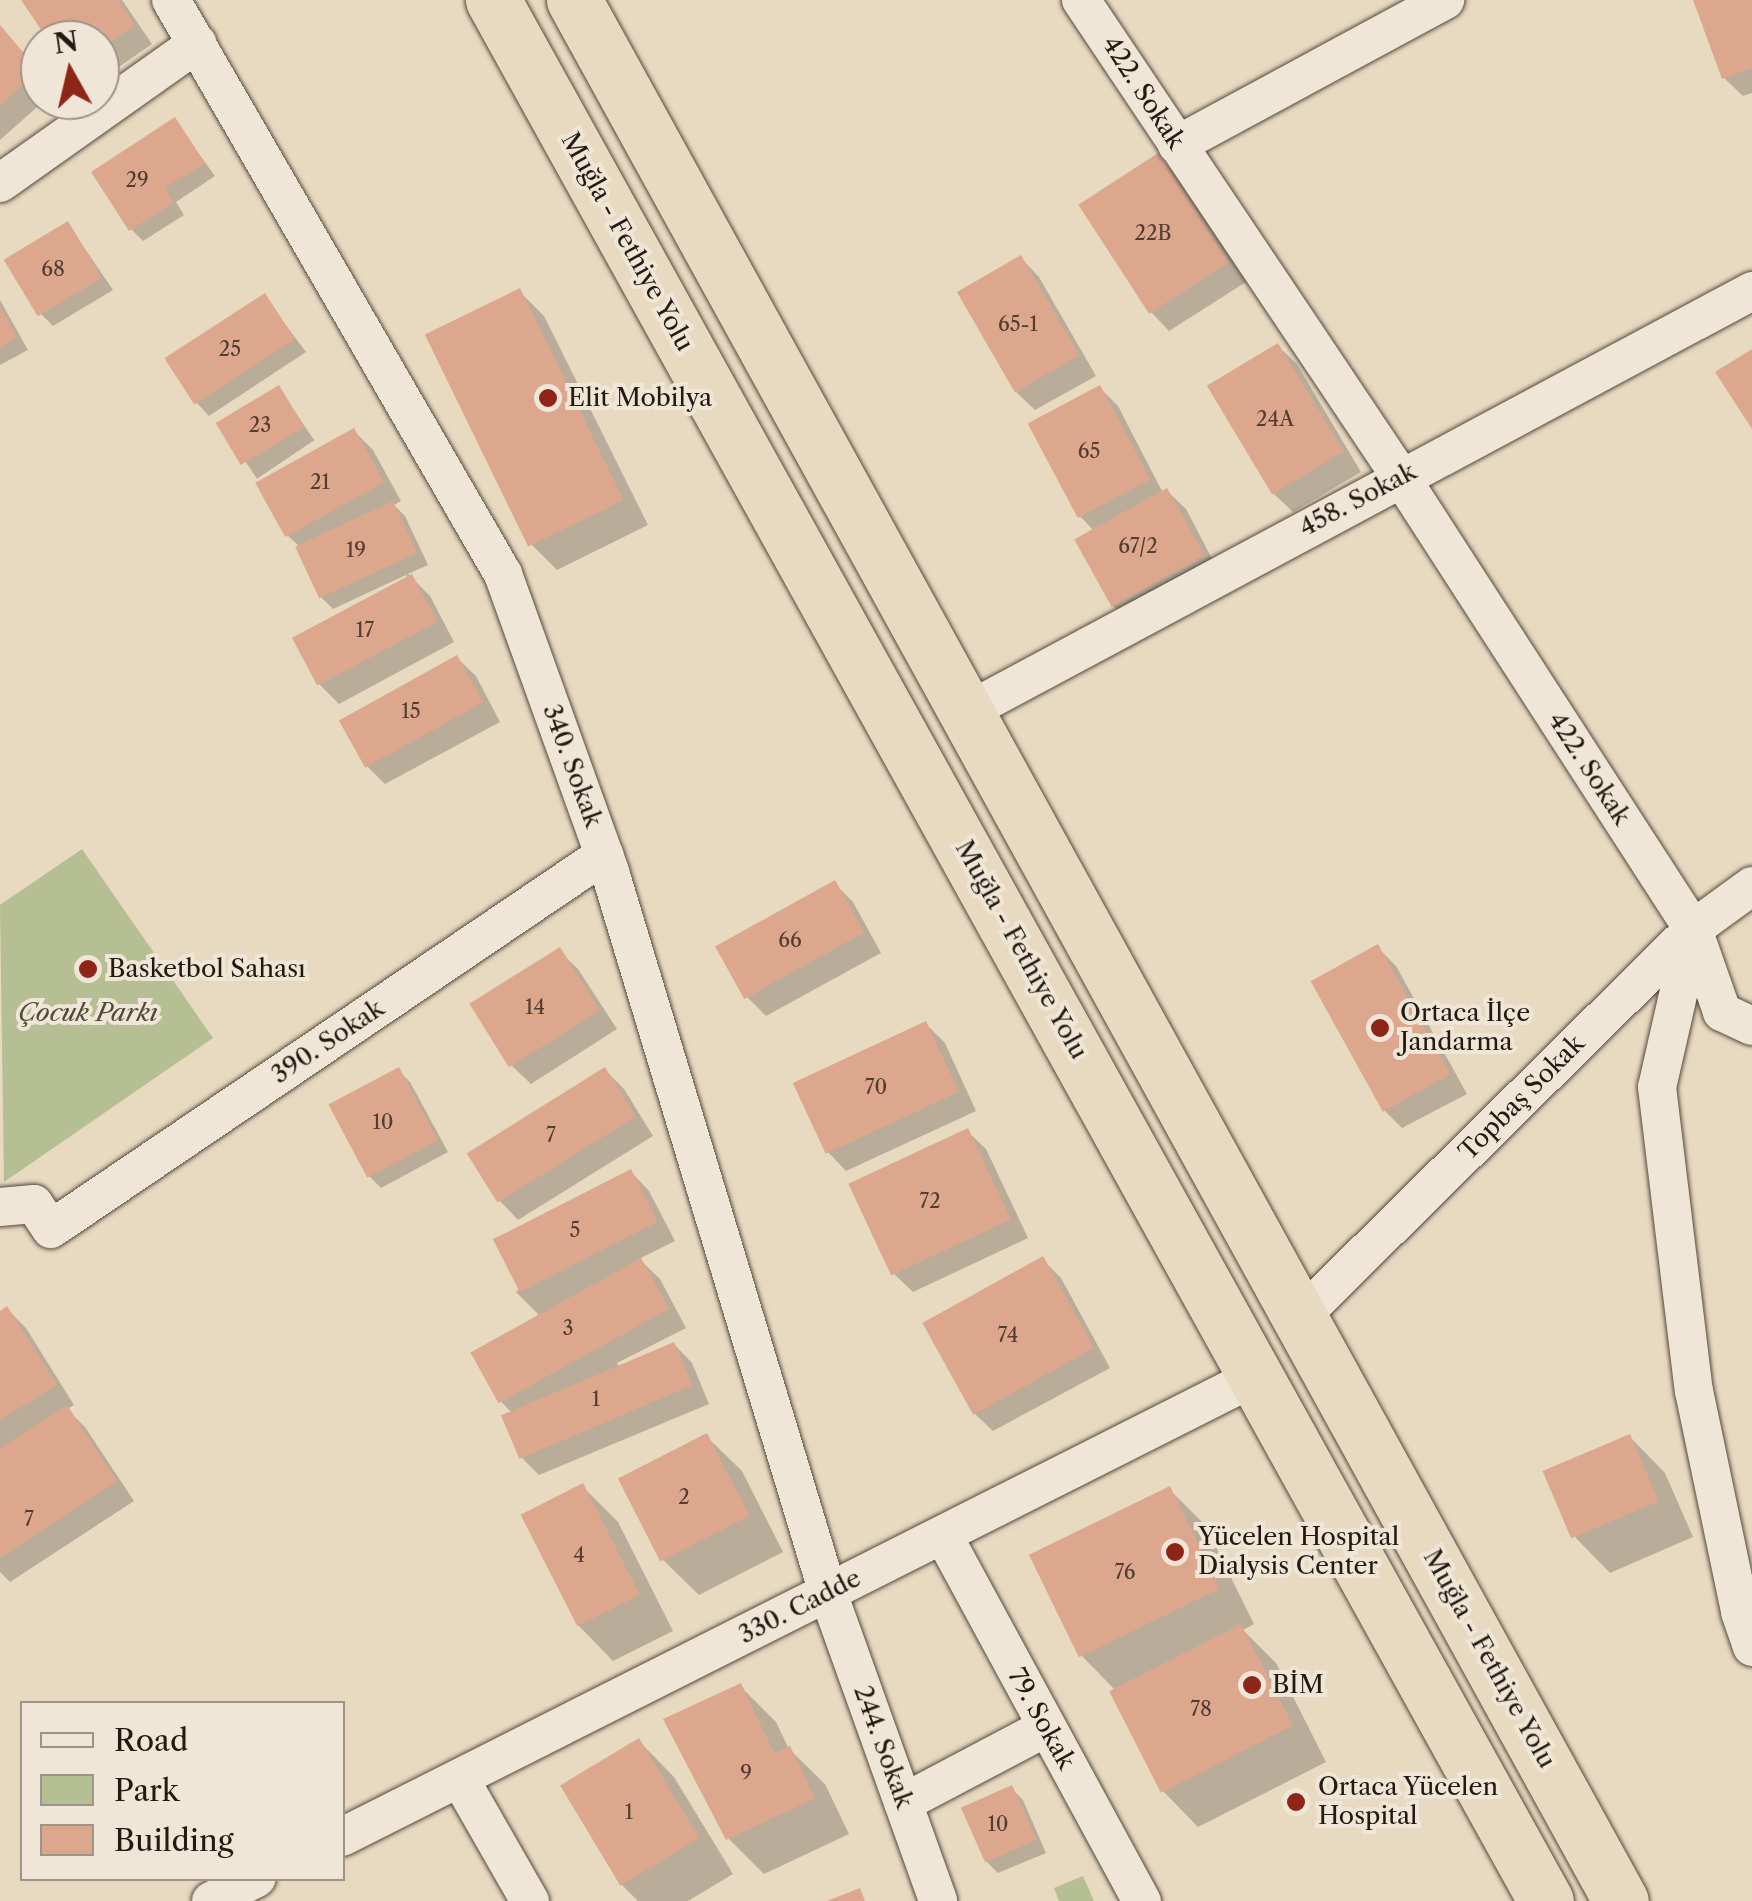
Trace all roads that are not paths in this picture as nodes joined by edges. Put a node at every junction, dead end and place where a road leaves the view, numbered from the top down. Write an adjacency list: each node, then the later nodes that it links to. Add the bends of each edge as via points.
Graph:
1 (171, 0): 6 (street, 340. Sokak)
2 (493, 0): 18 (highway, Muğla - Fethiye Yolu)
3 (574, 0): 11 (highway, Muğla - Fethiye Yolu)
4 (1081, 0): 7 (street, 422. Sokak)
5 (1444, 0): 7 (street)
6 (198, 43): 8 (street); 12 (street, 340. Sokak, via 502,574)
7 (1177, 144): 10 (street, 422. Sokak)
8 (0, 184)
9 (1752, 291): 10 (street, 458. Sokak)
10 (1400, 476): 11 (street, 458. Sokak); 14 (street, 422. Sokak)
11 (966, 712): 17 (highway, Muğla - Fethiye Yolu)
12 (604, 855): 16 (street, 390. Sokak, via 52,1228 34,1204); 20 (street, 340. Sokak)
13 (1752, 886): 14 (street, Topbaş Sokak)
14 (1693, 929): 15 (street, 422. Sokak, via 1722,1012); 17 (street, Topbaş Sokak); 21 (street, via 1657,1088 1694,1391)
15 (1752, 1026)
16 (0, 1207)
17 (1299, 1318): 32 (highway, Muğla - Fethiye Yolu)
18 (1257, 1376): 19 (street, 330. Cadde); 31 (highway, Muğla - Fethiye Yolu)
19 (942, 1535): 20 (street, 330. Cadde); 22 (street, 79. Sokak)
20 (828, 1593): 23 (street, 330. Cadde); 24 (street, 244. Sokak)
21 (1752, 1647)
22 (1045, 1728): 24 (street); 30 (street, 79. Sokak)
23 (460, 1779): 25 (street, 330. Cadde); 28 (street)
24 (903, 1803): 29 (street, 244. Sokak)
25 (345, 1836)
26 (251, 1881): 27 (street)
27 (211, 1901)
28 (530, 1901)
29 (938, 1901)
30 (1142, 1901)
31 (1546, 1901)
32 (1621, 1901)

